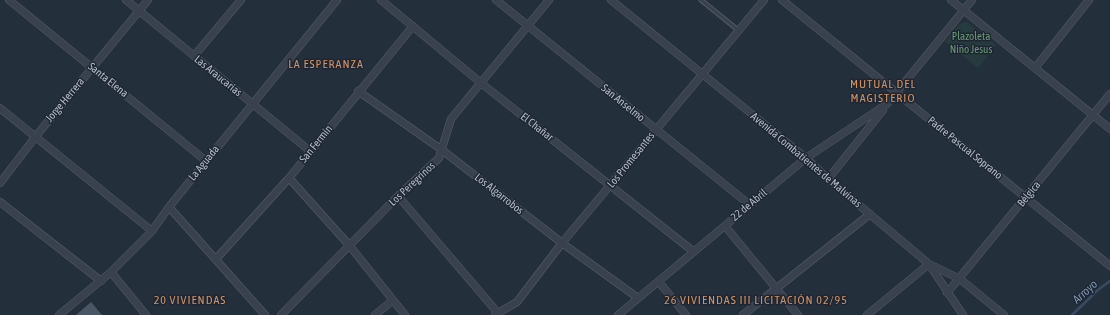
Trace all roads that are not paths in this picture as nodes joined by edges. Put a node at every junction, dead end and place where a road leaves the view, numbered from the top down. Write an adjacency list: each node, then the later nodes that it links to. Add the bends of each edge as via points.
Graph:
1 (9, 0): 22 (street, Santa Elena)
2 (126, 0): 16 (street, Las Araucarias)
3 (148, 0): 16 (street, Jorge Herrera)
4 (241, 0): 21 (street)
5 (337, 0): 29 (street, La Aguada)
6 (381, 0): 18 (street, El Chañar)
7 (496, 0): 19 (street, San Anselmo)
8 (549, 0): 19 (street, Los Peregrinos)
9 (611, 0): 24 (street, Avenida Combatientes de Malvinas)
10 (701, 0): 20 (lane)
11 (764, 0): 20 (street, Los Promesantes)
12 (782, 0): 27 (street, Padre Pascual Soprano)
13 (951, 0): 17 (street)
14 (972, 0): 17 (street, 22 de Abril)
15 (1089, 0): 23 (street)
16 (139, 11): 21 (street, Las Araucarias); 22 (street, Jorge Herrera)
17 (964, 11): 23 (street); 27 (street, 22 de Abril)
18 (413, 26): 25 (street, El Chañar); 26 (street, San Fermín)
19 (528, 26): 25 (street, Los Peregrinos); 34 (street, San Anselmo)
20 (738, 30): 24 (street, Los Promesantes)
21 (194, 56): 29 (street, Las Araucarias)
22 (92, 68): 35 (street, Jorge Herrera); 39 (street, Santa Elena)
23 (1035, 68): 32 (street)
24 (702, 73): 34 (street, Los Promesantes); 38 (street, Avenida Combatientes de Malvinas)
25 (482, 83): 36 (street, Los Peregrinos, via 451,119); 43 (street, El Chañar)
26 (358, 91): 36 (street, Los Algarrobos); 37 (street, San Fermín)
27 (897, 93): 30 (street, 22 de Abril); 45 (street, Padre Pascual Soprano)
28 (1110, 94): 32 (street, Bélgica)
29 (252, 104): 37 (street, Las Araucarias); 39 (street, La Aguada)
30 (887, 104): 38 (street, 22 de Abril); 41 (street, 22 de Abril)
31 (0, 108): 35 (street)
32 (1093, 115): 33 (street); 45 (street, Bélgica)
33 (1110, 129)
34 (656, 130): 43 (street, Los Promesantes); 47 (street, San Anselmo)
35 (36, 136): 42 (street, Jorge Herrera); 51 (street)
36 (442, 150): 44 (street, Los Peregrinos, via 439,158); 52 (street, Los Algarrobos)
37 (310, 151): 40 (street, San Fermín)
38 (806, 158): 41 (street, Avenida Combatientes de Malvinas); 47 (street, 22 de Abril)
39 (206, 161): 48 (street, La Aguada)
40 (289, 178): 53 (street); 55 (street, San Fermín)
41 (828, 179): 49 (street, Avenida Combatientes de Malvinas)
42 (0, 183)
43 (610, 186): 52 (street, Los Promesantes); 54 (street, El Chañar)
44 (398, 196): 53 (street, Los Peregrinos); 66 (street)
45 (1026, 198): 57 (street, Padre Pascual Soprano); 59 (street, Bélgica)
46 (0, 202): 60 (street)
47 (750, 205): 50 (street, 22 de Abril)
48 (169, 207): 51 (street, La Aguada); 55 (street)
49 (870, 214): 56 (street, Avenida Combatientes de Malvinas); 62 (street)
50 (725, 226): 54 (street, 22 de Abril); 62 (street)
51 (152, 232): 58 (street, La Aguada)
52 (562, 243): 64 (street, Los Algarrobos); 66 (street, Los Promesantes, via 517,302)
53 (349, 245): 65 (street); 70 (street, Los Peregrinos)
54 (694, 252): 61 (street, 22 de Abril)
55 (216, 260): 69 (street)
56 (929, 264): 59 (street, Avenida Combatientes de Malvinas); 63 (street); 77 (street)
57 (1110, 266)
58 (112, 272): 60 (street, La Aguada); 68 (street)
59 (960, 279): 63 (street, Bélgica); 79 (street, Avenida Combatientes de Malvinas)
60 (100, 281): 67 (street, La Aguada)
61 (659, 282): 64 (street, 22 de Abril); 74 (street)
62 (776, 288): 75 (street); 76 (street)
63 (947, 293): 78 (street)
64 (638, 298): 73 (street, 22 de Abril)
65 (394, 300): 71 (street); 72 (street)
66 (496, 314)
67 (59, 315)
68 (146, 315)
69 (264, 315)
70 (281, 315)
71 (375, 315)
72 (405, 315)
73 (618, 315)
74 (686, 315)
75 (743, 315)
76 (798, 315)
77 (867, 315)
78 (963, 315)
79 (1004, 315)

